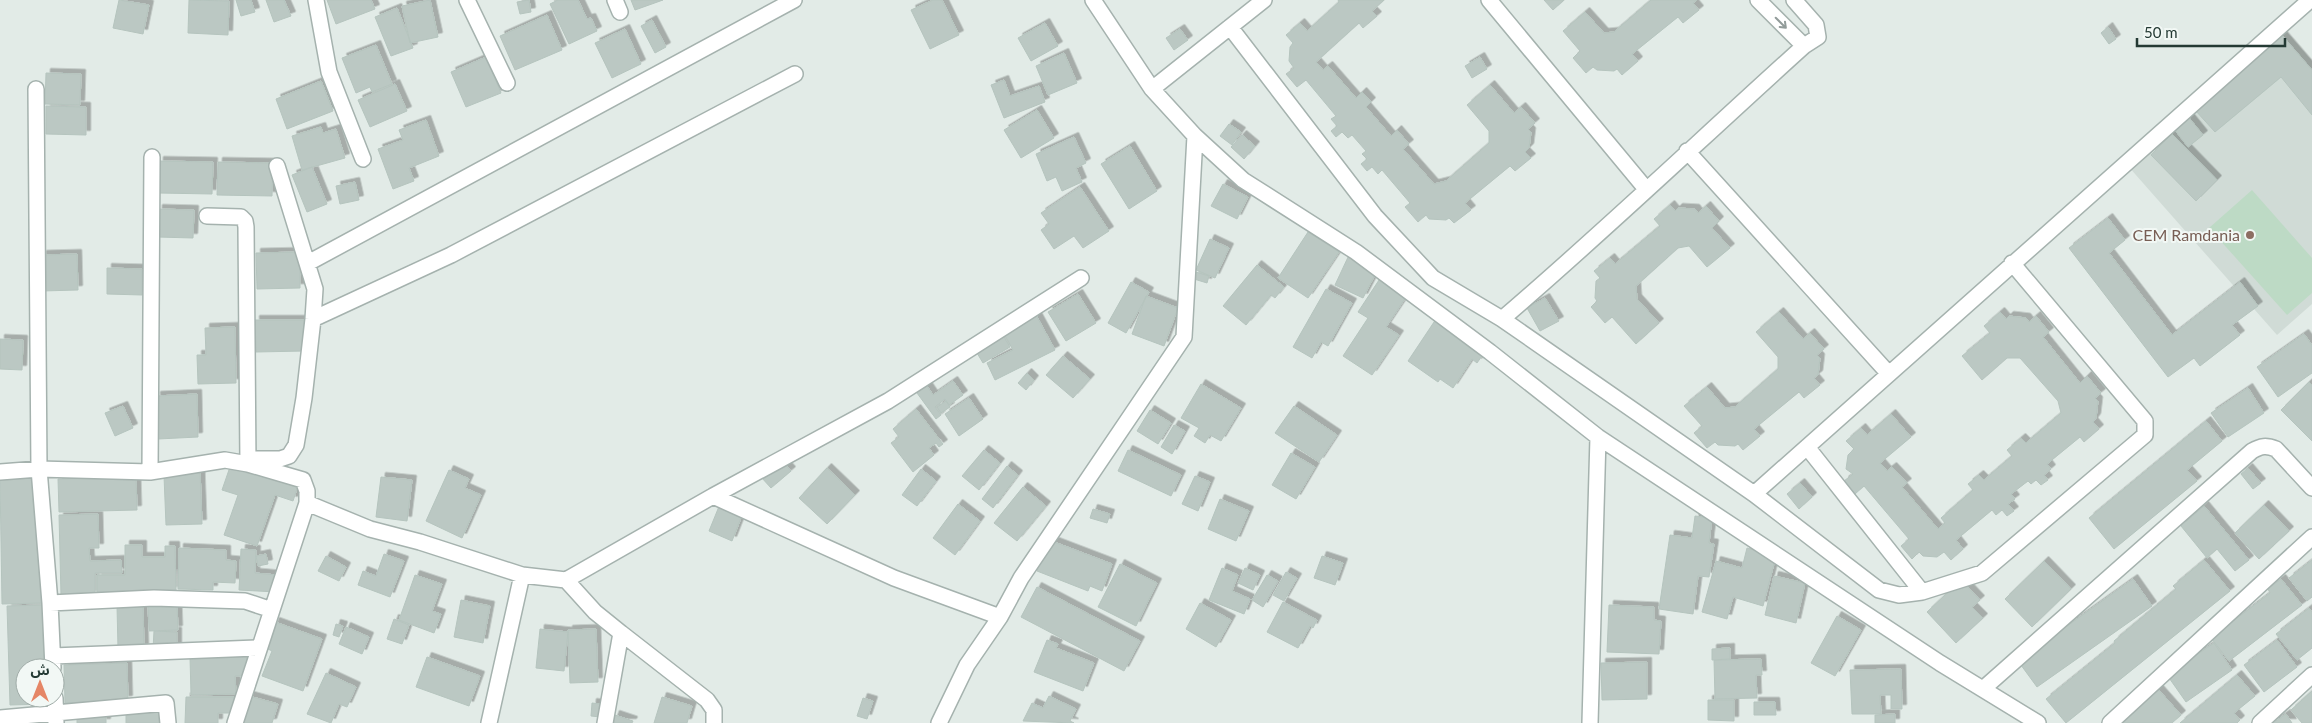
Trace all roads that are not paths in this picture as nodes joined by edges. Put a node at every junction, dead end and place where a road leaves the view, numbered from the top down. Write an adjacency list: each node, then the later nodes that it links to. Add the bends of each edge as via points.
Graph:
1 (316, 0): 19 (street, via 328,72)
2 (467, 0): 13 (street)
3 (794, 0): 23 (street)
4 (1093, 0): 15 (street)
5 (1264, 0): 10 (street)
6 (1489, 0): 21 (street)
7 (1758, 0): 11 (street, one-way to 11)
8 (1794, 0): 11 (street, via 1816,25 1819,34)
9 (2310, 0): 24 (street)
10 (1230, 27): 15 (street); 27 (street, via 1375,216 1433,278)
11 (1804, 46): 17 (street)
12 (795, 74): 26 (street, via 450,255)
13 (507, 83)
14 (36, 89): 32 (street)
15 (1152, 89): 16 (street)
16 (1195, 136): 29 (street, via 1243,180 1356,252); 45 (street, via 1184,337 1021,578)
17 (1687, 151): 21 (street); 28 (street)
18 (152, 157): 34 (street)
19 (362, 159)
20 (278, 166): 23 (street)
21 (1646, 190): 27 (street)
22 (207, 216): 31 (street, via 241,217 245,220)
23 (308, 263): 26 (street, via 315,289)
24 (2012, 263): 28 (street); 42 (street, via 2145,421 2145,435 1982,573)
25 (1081, 278): 37 (street, via 888,401)
26 (313, 319): 31 (street, via 296,445 288,456 280,459)
27 (1502, 319): 36 (street)
28 (1889, 374): 30 (street)
29 (1598, 437): 51 (street); 60 (street)
30 (1807, 447): 36 (street); 42 (street)
31 (248, 462): 34 (street, via 225,460); 38 (street, via 303,480)
32 (39, 469): 33 (street); 34 (street); 43 (street)
33 (0, 472)
34 (150, 472)
35 (2312, 488): 51 (street, via 2276,449 2260,446)
36 (1754, 494): 42 (street, via 1879,590 1899,595)
37 (713, 496): 41 (street); 45 (street, via 894,578)
38 (308, 503): 40 (street, via 370,528); 44 (street)
39 (2312, 538): 62 (street)
40 (522, 575): 41 (street); 56 (street)
41 (566, 580): 46 (street, via 595,612)
42 (1922, 592)
43 (50, 603): 44 (street, via 154,598 226,600 244,601); 48 (street)
44 (272, 610): 47 (street)
45 (1000, 617): 59 (street, via 967,665)
46 (621, 633): 57 (street); 58 (street, via 707,700 714,710)
47 (258, 648): 49 (street); 55 (street)
48 (53, 658)
49 (65, 661)
50 (2312, 675): 63 (street)
51 (1984, 688): 61 (street)
52 (0, 718): 53 (street)
53 (56, 719): 54 (street, via 166,703)
54 (168, 723)
55 (235, 723)
56 (489, 723)
57 (605, 723)
58 (714, 723)
59 (939, 723)
60 (1590, 723)
61 (2038, 723)
62 (2110, 723)
63 (2260, 723)

